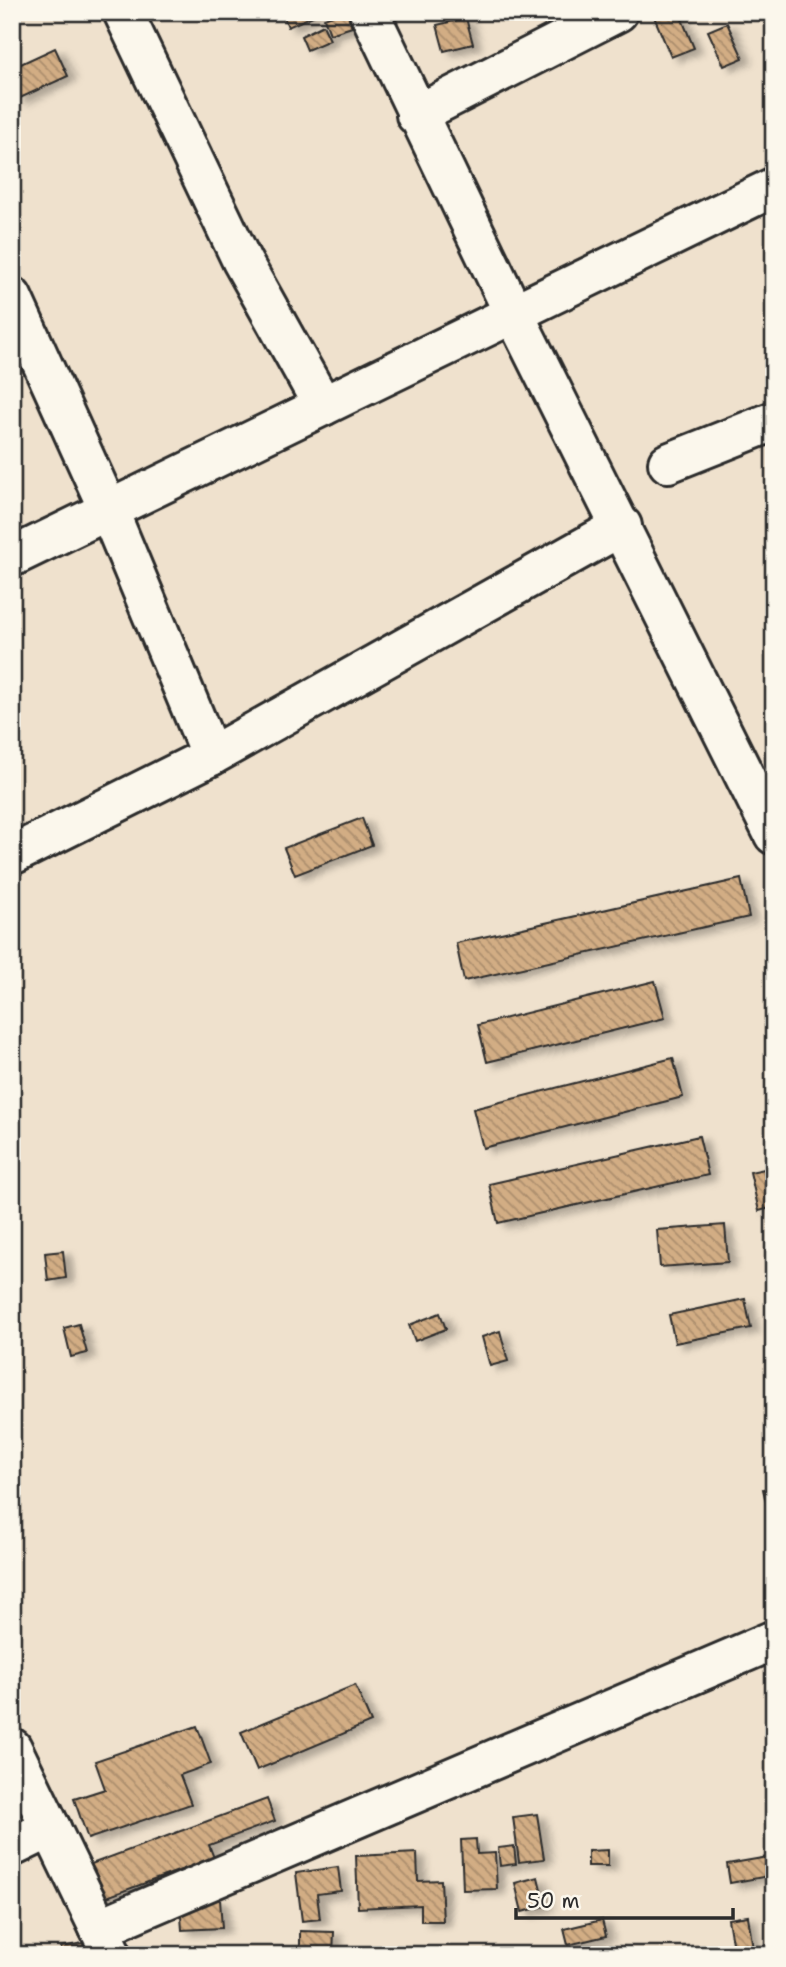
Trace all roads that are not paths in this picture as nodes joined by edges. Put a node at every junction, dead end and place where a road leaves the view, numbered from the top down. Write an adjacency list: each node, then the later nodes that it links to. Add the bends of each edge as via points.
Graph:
1 (123, 12): 8 (street, via 242,261)
2 (369, 12): 4 (street)
3 (618, 12): 4 (street)
4 (416, 114): 7 (street)
5 (774, 187): 7 (street)
6 (15, 310): 11 (street)
7 (514, 314): 8 (street); 12 (street)
8 (323, 406): 11 (street)
9 (774, 421): 10 (street)
10 (668, 463)
11 (109, 511): 13 (street); 14 (street)
12 (622, 526): 14 (street); 15 (street)
13 (12, 557)
14 (211, 757): 16 (street)
15 (769, 812)
16 (12, 855)
17 (774, 1640): 21 (street)
18 (12, 1748): 19 (street)
19 (51, 1829): 20 (street); 21 (street)
20 (12, 1847)
21 (105, 1941)

